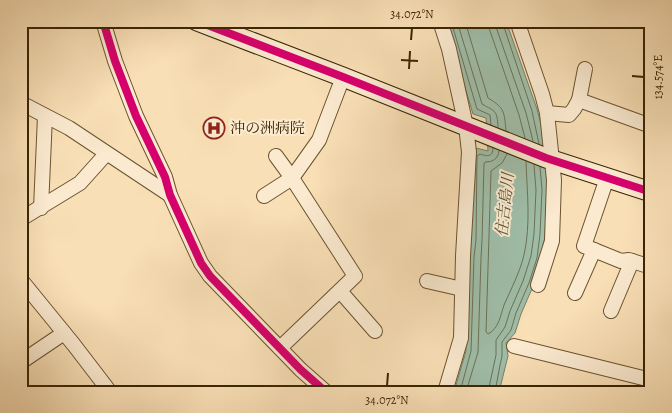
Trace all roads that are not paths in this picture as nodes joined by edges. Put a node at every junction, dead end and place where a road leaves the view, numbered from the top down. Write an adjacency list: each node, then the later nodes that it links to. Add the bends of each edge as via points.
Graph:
1 (103, 21): 19 (street, via 114,61)
2 (197, 21): 6 (street)
3 (440, 21): 12 (street)
4 (518, 21): 9 (street)
5 (585, 69): 7 (street)
6 (343, 78): 12 (street); 16 (street, via 319,140)
7 (579, 100): 9 (street, via 569,115); 11 (street)
8 (22, 104): 10 (street)
9 (547, 114): 15 (street)
10 (45, 116): 13 (street, via 69,128); 21 (street)
11 (651, 126)
12 (473, 129): 15 (street); 29 (street)
13 (106, 154): 19 (street); 21 (street, via 80,183)
14 (276, 156): 16 (street)
15 (549, 159): 17 (street); 27 (street, via 554,180 552,241)
16 (292, 178): 20 (street); 30 (street, via 355,276)
17 (607, 178): 18 (street); 23 (street, via 584,246)
18 (651, 192)
19 (170, 195): 36 (street, via 210,276)
20 (264, 196)
21 (40, 208): 22 (street)
22 (21, 220)
23 (594, 250): 24 (street, via 621,262); 31 (street)
24 (632, 261): 25 (street); 32 (street)
25 (651, 267)
26 (427, 280): 29 (street)
27 (538, 285)
28 (24, 288): 34 (street)
29 (462, 289): 41 (street, via 462,338)
30 (340, 291): 33 (street); 36 (street)
31 (575, 293)
32 (611, 311)
33 (375, 331)
34 (64, 333): 37 (street); 39 (street)
35 (514, 346): 38 (street)
36 (280, 348): 40 (street)
37 (21, 362)
38 (651, 380)
39 (110, 392)
40 (326, 392)
41 (446, 392)

